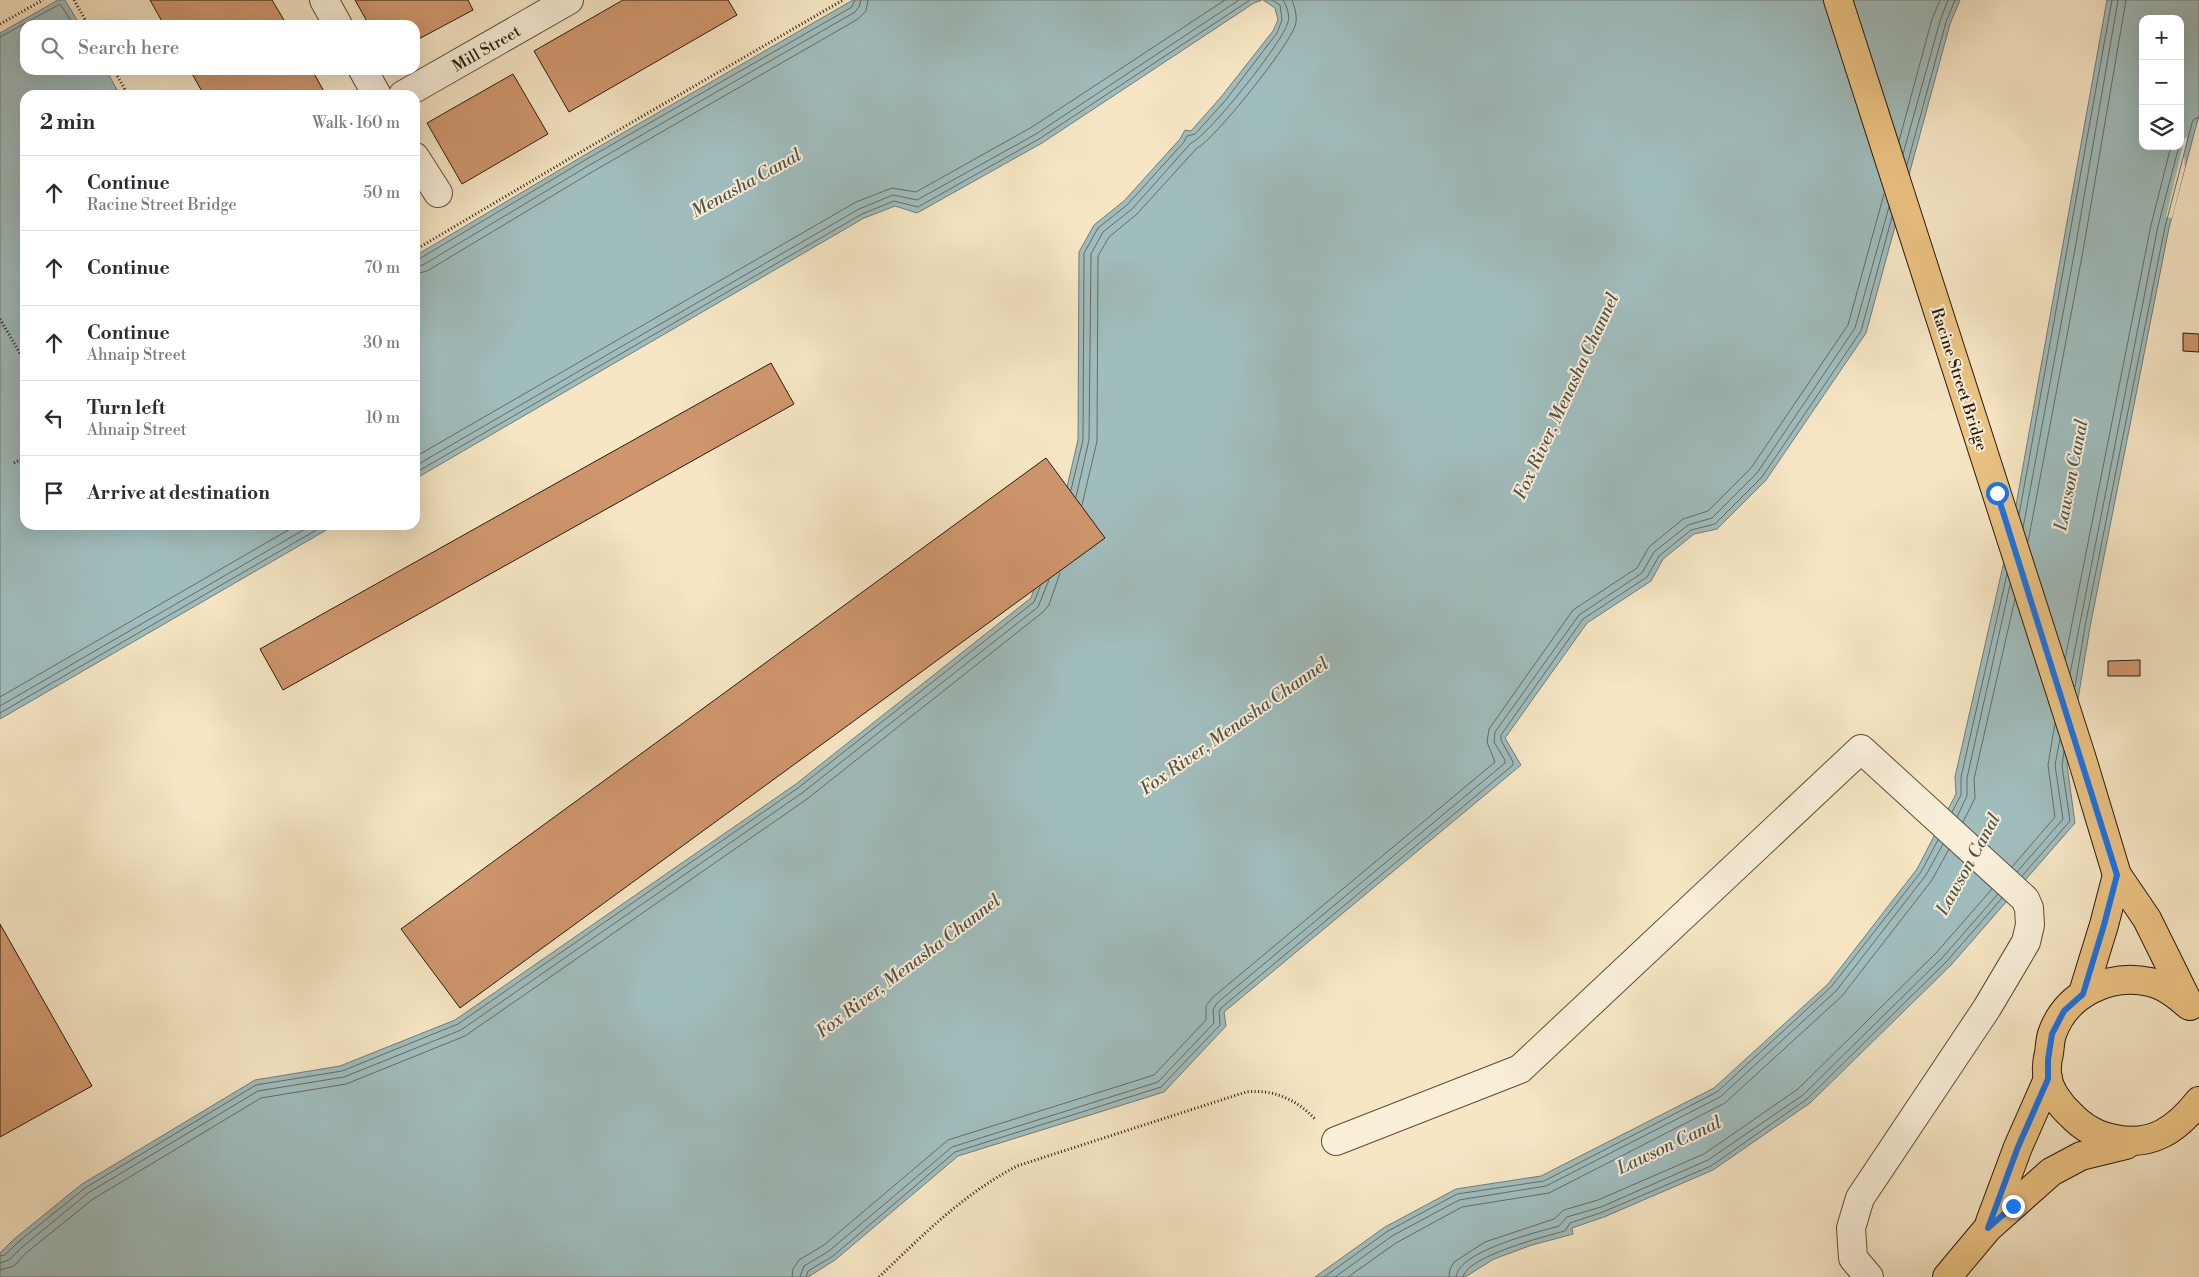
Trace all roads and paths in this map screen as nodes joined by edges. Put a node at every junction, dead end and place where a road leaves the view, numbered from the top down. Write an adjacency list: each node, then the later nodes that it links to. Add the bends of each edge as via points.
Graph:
1 (43, 0): 9 (path)
2 (74, 0): 7 (path)
3 (324, 0): 8 (street)
4 (569, 0): 14 (street, Mill Street)
5 (843, 0): 17 (path)
6 (1838, 0): 22 (main road, Racine Street Bridge)
7 (85, 20)
8 (335, 20)
9 (0, 24)
10 (117, 75): 12 (path)
11 (366, 75): 13 (street)
12 (125, 90)
13 (374, 90)
14 (412, 90)
15 (420, 165): 16 (street)
16 (438, 192)
17 (420, 247)
18 (0, 319): 19 (path)
19 (20, 353)
20 (20, 460): 21 (path)
21 (14, 463)
22 (2117, 875): 23 (main road); 24 (main road, via 2147,919)
23 (2083, 994): 24 (main road, via 2106,982 2129,979 2151,982 2172,992); 25 (main road, via 2064,1011 2052,1034)
24 (2194, 1013)
25 (2048, 1079): 27 (main road, via 2062,1107 2080,1124 2101,1136 2124,1141); 29 (main road)
26 (2194, 1112): 27 (main road, via 2168,1131)
27 (2148, 1139): 29 (main road, via 2065,1163)
28 (1336, 1141): 30 (path, via 1302,1106 1261,1090 1246,1092 1017,1166 963,1199); 31 (street, via 1520,1069 1861,749 2025,899 2030,925 2026,942 1986,1008 1860,1198 1851,1228 1853,1258)
29 (1988, 1228): 32 (main road)
30 (879, 1277)
31 (1869, 1277)
32 (1947, 1277)

